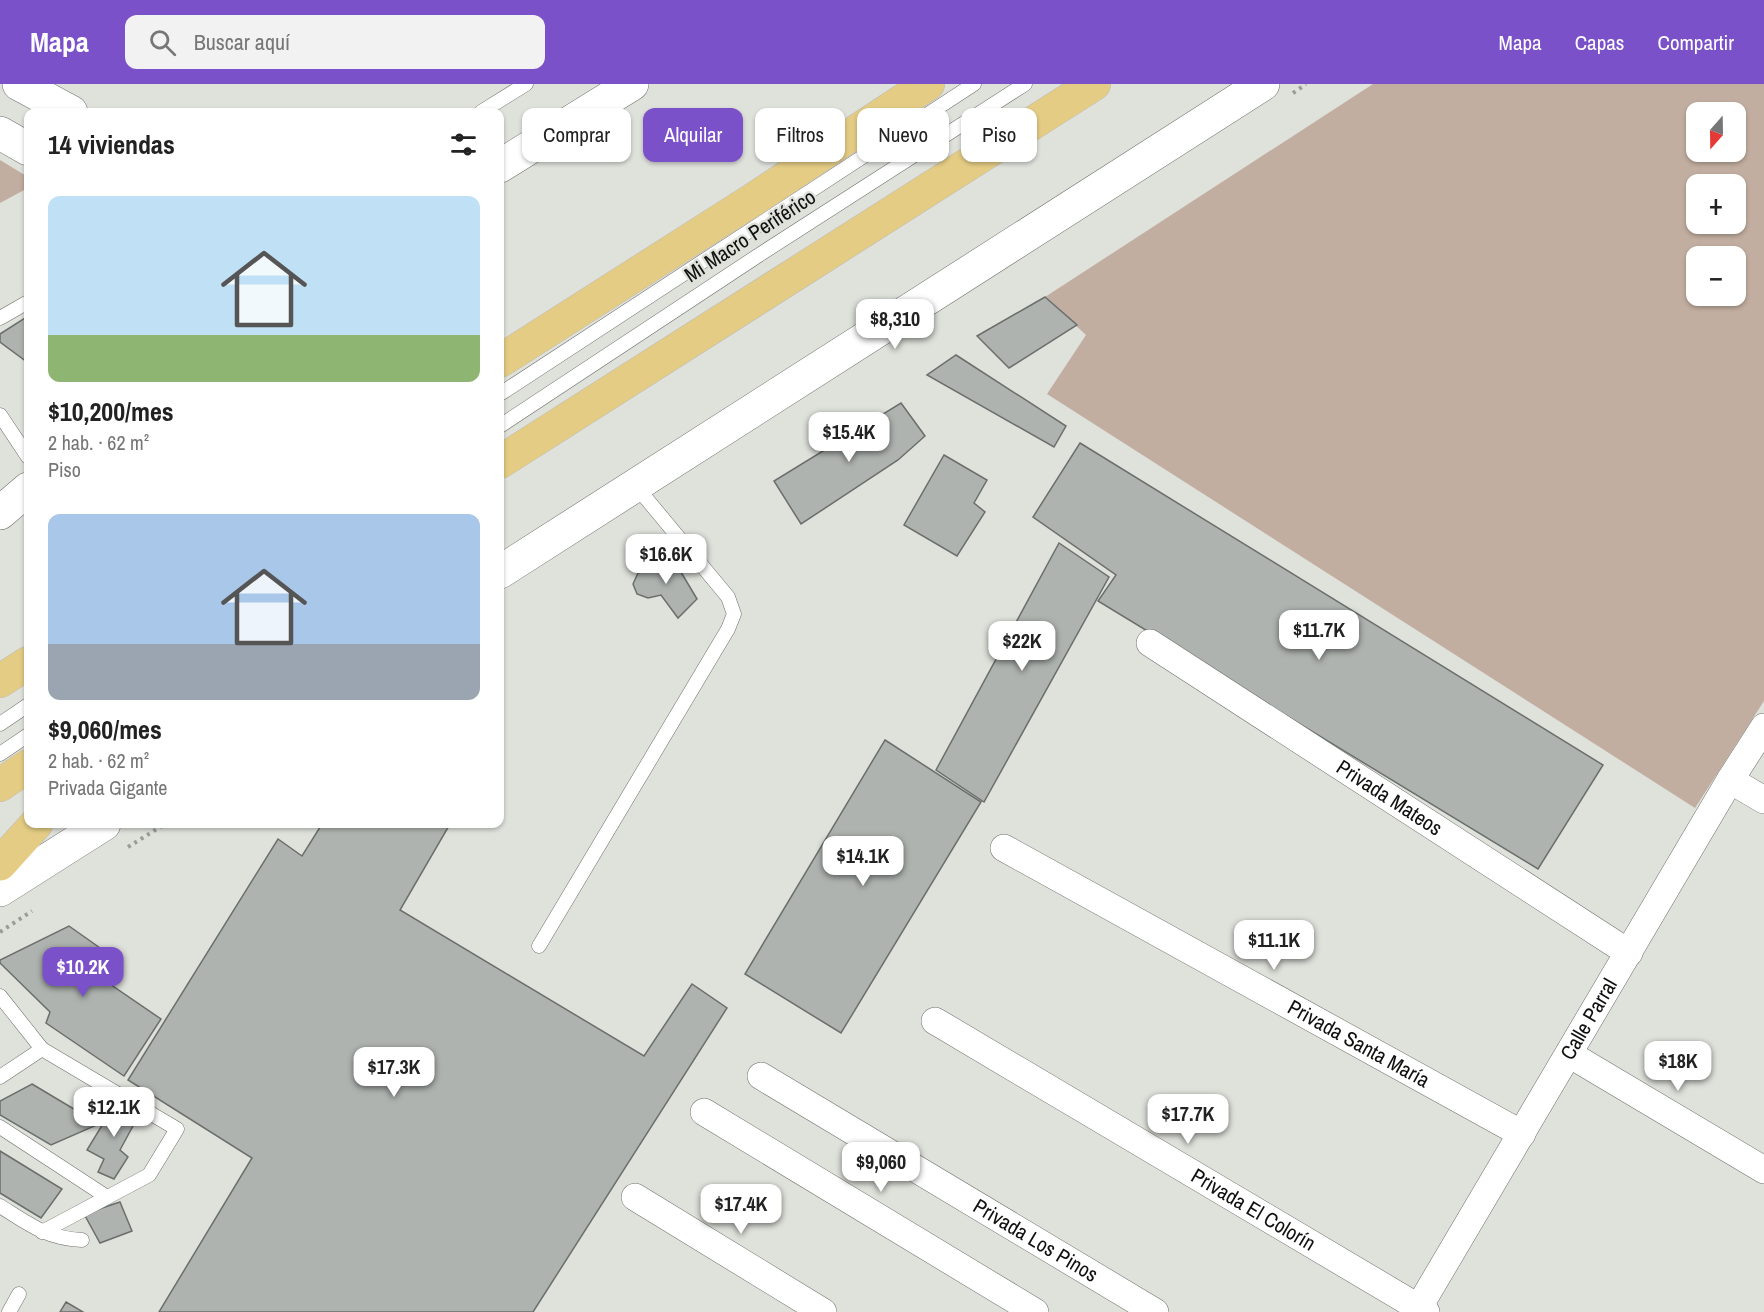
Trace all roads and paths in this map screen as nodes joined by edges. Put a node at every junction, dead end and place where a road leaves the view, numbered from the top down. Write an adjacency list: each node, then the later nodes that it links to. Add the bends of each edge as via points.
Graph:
1 (19, 84): 9 (main road)
2 (526, 84): 10 (lane)
3 (632, 84): 13 (main road)
4 (927, 84): 16 (highway)
5 (974, 84): 17 (lane, Mi Macro Periférico)
6 (1025, 84): 19 (lane, Mi Macro Periférico)
7 (1094, 84): 21 (highway)
8 (1263, 84): 22 (main road)
9 (64, 108)
10 (487, 108)
11 (0, 133): 12 (main road)
12 (24, 147)
13 (504, 164)
14 (24, 304): 15 (lane)
15 (0, 318)
16 (504, 358)
17 (504, 391)
18 (0, 415): 20 (lane)
19 (504, 423)
20 (24, 451)
21 (504, 459)
22 (635, 485): 25 (main road); 43 (lane, via 728,597 734,614)
23 (24, 492): 24 (main road)
24 (0, 513)
25 (504, 569)
26 (1150, 643): 44 (street, Privada Mateos)
27 (24, 666): 28 (highway)
28 (0, 681)
29 (24, 708): 30 (lane)
30 (0, 724)
31 (1764, 727): 35 (street, Calle Parral)
32 (24, 738): 33 (lane)
33 (0, 754)
34 (24, 769): 36 (highway)
35 (1730, 780): 37 (street); 44 (street, Calle Parral)
36 (0, 784)
37 (1764, 801)
38 (32, 828): 41 (highway)
39 (98, 828): 42 (main road)
40 (1005, 848): 53 (street, Privada Santa María)
41 (0, 864)
42 (0, 890)
43 (539, 946)
44 (1629, 953): 48 (street, Calle Parral)
45 (2, 1003): 47 (lane)
46 (935, 1021): 61 (street, Privada El Colorín)
47 (42, 1049): 50 (lane); 55 (lane, via 177,1129 150,1175)
48 (1569, 1054): 53 (street, Calle Parral); 54 (street)
49 (761, 1076): 65 (street, Privada Los Pinos)
50 (0, 1077)
51 (704, 1112): 64 (street)
52 (0, 1127): 55 (lane)
53 (1522, 1134): 61 (street, Calle Parral)
54 (1764, 1170)
55 (107, 1197): 58 (lane)
56 (635, 1197): 63 (street)
57 (0, 1206): 58 (lane)
58 (42, 1232): 59 (lane)
59 (82, 1240)
60 (19, 1294): 62 (lane)
61 (1420, 1310)
62 (9, 1312)
63 (824, 1312)
64 (1035, 1312)
65 (1155, 1312)

